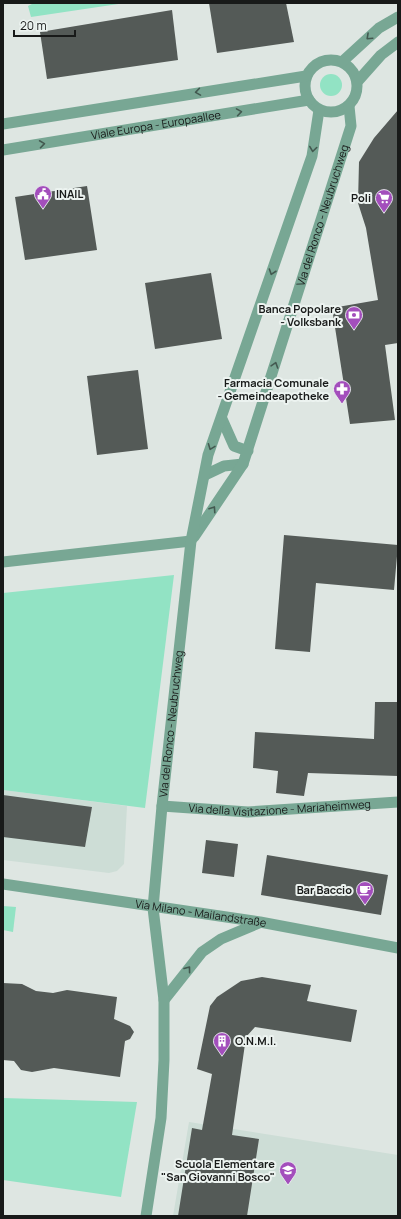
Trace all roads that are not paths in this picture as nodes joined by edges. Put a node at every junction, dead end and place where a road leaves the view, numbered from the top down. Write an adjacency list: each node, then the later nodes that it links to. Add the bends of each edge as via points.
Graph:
1 (398, 17): 3 (street, one-way to 3, via 379,28)
2 (398, 42): 5 (street, via 381,55)
3 (343, 61): 4 (street, via 329,60 315,64); 5 (street, via 352,69)
4 (306, 76): 6 (street, via 305,88); 9 (street, one-way to 9)
5 (357, 82): 7 (street, via 356,95)
6 (309, 100): 8 (street); 10 (street, Viale Europa - Europaallee, one-way to 6)
7 (349, 106): 8 (street, via 335,112); 12 (street, Via del Ronco - Neubruchweg, one-way to 7, via 351,126)
8 (319, 110): 11 (street, Via del Ronco - Neubruchweg, one-way to 11, via 312,156)
9 (3, 124)
10 (3, 150)
11 (222, 418): 12 (street, via 234,446); 14 (street, Via del Ronco - Neubruchweg, one-way to 14, via 208,455)
12 (248, 451): 13 (street, Via del Ronco - Neubruchweg)
13 (243, 464): 14 (street, via 224,466); 15 (street, Via del Ronco - Neubruchweg, one-way to 13)
14 (205, 475): 15 (street, Via del Ronco - Neubruchweg)
15 (191, 541): 16 (street); 18 (street, Via del Ronco - Neubruchweg)
16 (3, 562)
17 (398, 802): 18 (street, Via della Visitazione - Mariaheimweg, via 248,812)
18 (162, 806): 20 (street, Via del Ronco - Neubruchweg)
19 (3, 884): 20 (street, Via Milano - Mailandstraße)
20 (153, 908): 21 (street, Via Milano - Mailandstraße); 23 (street, Via del Ronco - Neubruchweg)
21 (260, 922): 22 (street, Via Milano - Mailandstraße); 23 (street, one-way to 21, via 202,952 221,939)
22 (398, 948)
23 (164, 1000): 24 (street, Via del Ronco - Neubruchweg, via 161,1118)
24 (146, 1216)

